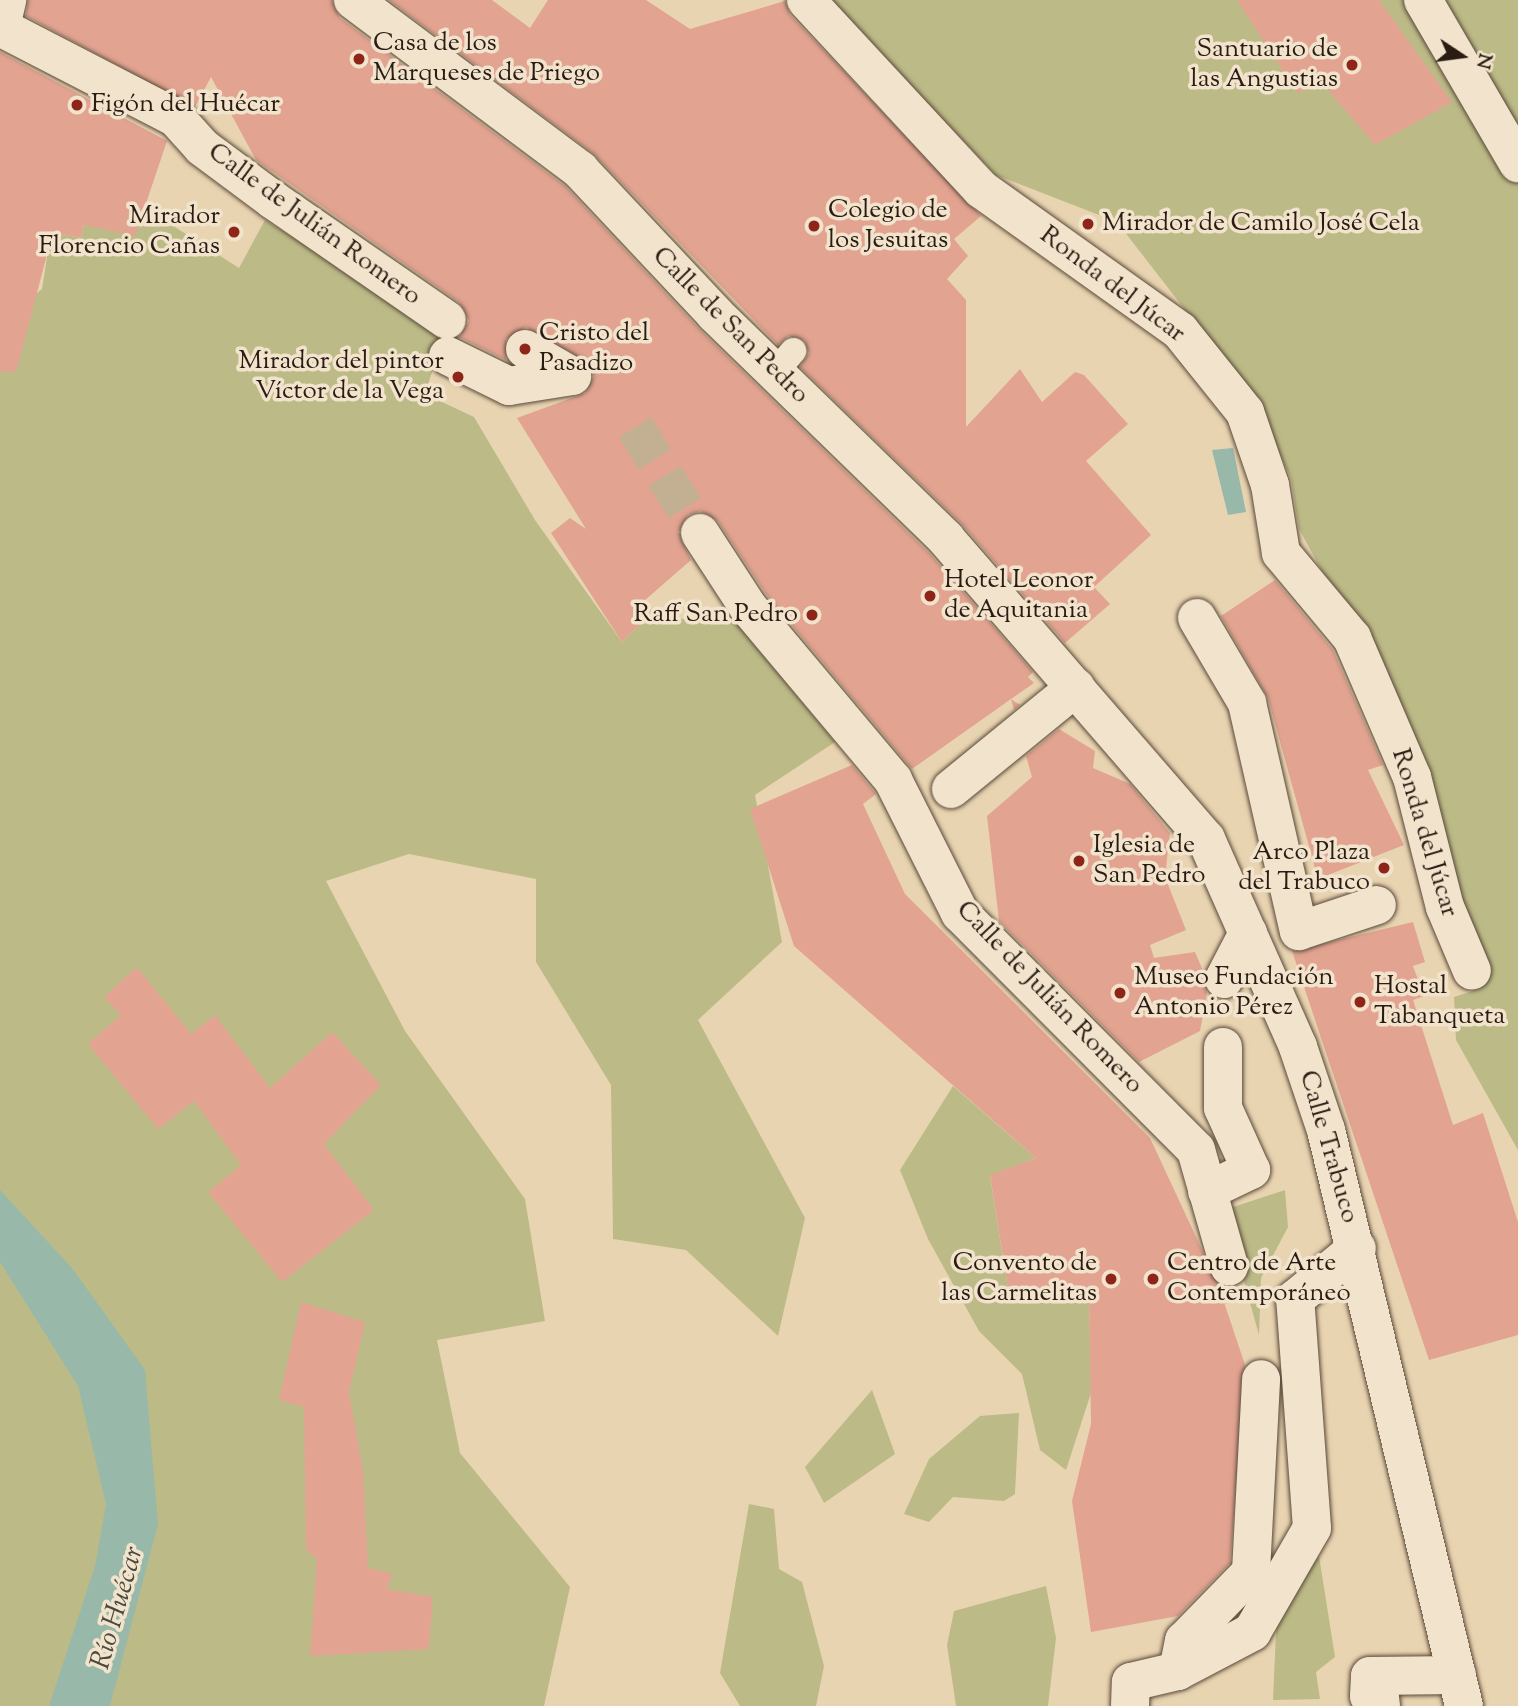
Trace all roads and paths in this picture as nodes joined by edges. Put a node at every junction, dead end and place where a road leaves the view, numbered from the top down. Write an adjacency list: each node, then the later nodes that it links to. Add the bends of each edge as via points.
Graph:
1 (7, 0): 5 (street)
2 (353, 0): 10 (street, Calle de San Pedro, via 580,170 784,362)
3 (806, 0): 14 (street, Ronda del Júcar, via 981,189 1180,331 1245,412 1270,485 1281,553 1352,638 1412,777 1445,907)
4 (1423, 0): 6 (street)
5 (0, 27): 7 (street, Calle de Julián Romero, via 176,118 202,146 509,386 572,376)
6 (1518, 163)
7 (525, 349)
8 (700, 533): 17 (street, Calle de Julián Romero, via 748,607 893,780 960,913 1196,1150)
9 (1198, 618): 12 (street, via 1247,702 1298,931)
10 (1076, 687): 11 (street); 13 (street, Calle Trabuco, via 1186,809 1224,871)
11 (951, 789)
12 (1377, 905)
13 (1248, 933): 15 (street); 18 (street, Calle Trabuco, via 1298,1047)
14 (1472, 971)
15 (1224, 979)
16 (1223, 1047): 17 (street, via 1223,1108 1251,1170)
17 (1207, 1191): 19 (street, Calle de Julián Romero)
18 (1357, 1248): 21 (street, via 1295,1299 1312,1528 1252,1632); 22 (street, Calle Trabuco)
19 (1229, 1266)
20 (1261, 1379): 21 (street, via 1251,1572 1184,1641)
21 (1178, 1671): 23 (street, via 1131,1682)
22 (1460, 1691): 24 (street, via 1370,1676 1369,1696 1380,1698)
23 (1130, 1706)
24 (1381, 1706)

